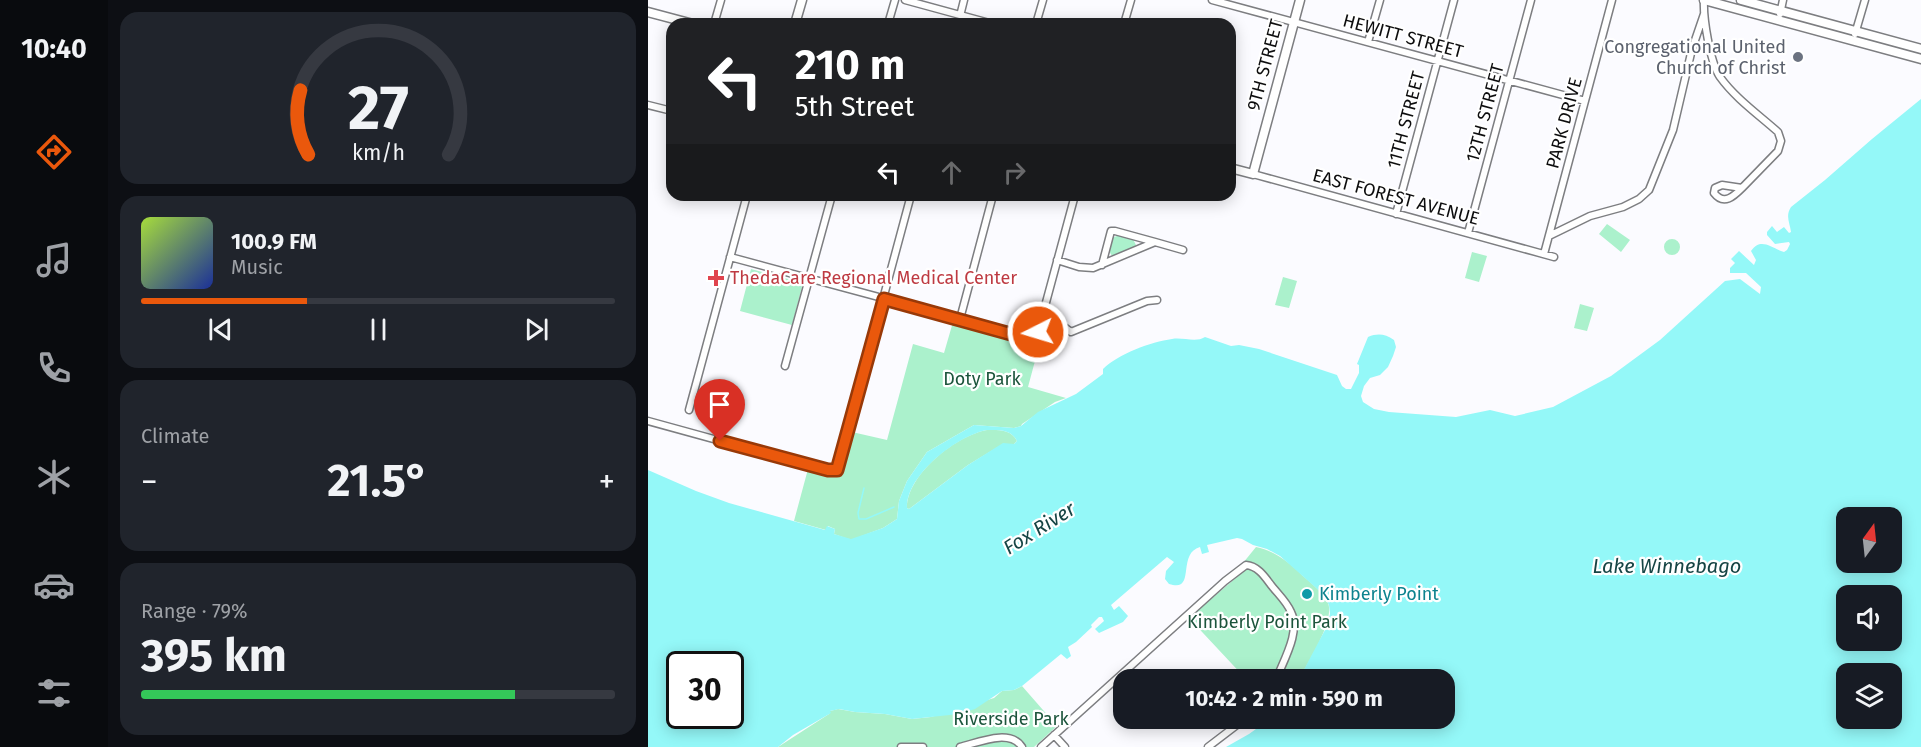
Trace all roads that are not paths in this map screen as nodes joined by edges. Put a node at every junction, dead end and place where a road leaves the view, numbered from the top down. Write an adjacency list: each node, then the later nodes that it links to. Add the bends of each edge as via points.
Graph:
1 (721, 0): 23 (street)
2 (802, 0): 24 (street)
3 (894, 0): 25 (street)
4 (905, 0): 19 (street)
5 (964, 0): 19 (street)
6 (1043, 0): 28 (street)
7 (1131, 0): 29 (street)
8 (1215, 0): 30 (street, HEWITT STREET)
9 (1300, 0): 30 (street, 9TH STREET)
10 (1380, 0): 33 (street)
11 (1454, 0): 36 (street, 11TH STREET)
12 (1531, 0): 37 (street, 12TH STREET)
13 (1612, 0): 38 (street, PARK DRIVE)
14 (1704, 0): 20 (street); 21 (street)
15 (1741, 0): 21 (street)
16 (1784, 0): 21 (street)
17 (1865, 0): 31 (street)
18 (650, 13): 22 (street)
19 (960, 15): 26 (street); 27 (street)
20 (1704, 15): 43 (street, via 1720,77 1781,139 1779,151); 51 (street, via 1673,130 1649,190 1623,207 1590,216)
21 (1779, 15): 31 (street); 32 (street)
22 (670, 18)
23 (716, 18)
24 (797, 18)
25 (890, 18)
26 (959, 18)
27 (971, 18)
28 (1038, 18)
29 (1126, 18)
30 (1294, 22): 33 (street, HEWITT STREET); 42 (street, 9TH STREET)
31 (1856, 31): 32 (street); 34 (street)
32 (1852, 40): 35 (street)
33 (1368, 42): 36 (street, HEWITT STREET)
34 (1921, 49)
35 (1921, 59)
36 (1437, 61): 37 (street, HEWITT STREET); 49 (street, 11TH STREET)
37 (1509, 80): 38 (street, HEWITT STREET); 50 (street, 12TH STREET)
38 (1586, 101): 51 (street, PARK DRIVE)
39 (648, 105): 40 (street)
40 (666, 110)
41 (1236, 170): 42 (street, EAST FOREST AVENUE)
42 (1253, 174): 49 (street, EAST FOREST AVENUE)
43 (1742, 188)
44 (745, 201): 55 (street)
45 (830, 201): 59 (street)
46 (909, 201): 60 (street)
47 (991, 201): 63 (street)
48 (1073, 201): 57 (street)
49 (1396, 214): 50 (street, EAST FOREST AVENUE)
50 (1468, 233): 54 (street, EAST FOREST AVENUE)
51 (1549, 236): 54 (street, PARK DRIVE)
52 (1155, 242): 53 (street); 58 (street); 58 (street, via 1111,231)
53 (1183, 250)
54 (1544, 254): 56 (street, EAST FOREST AVENUE)
55 (730, 257): 59 (street); 65 (street)
56 (1554, 257)
57 (1057, 260): 58 (street, via 1085,268); 62 (street)
58 (1101, 265)
59 (809, 278): 60 (street); 64 (street)
60 (884, 299): 63 (street); 66 (street, via 835,471)
61 (1157, 300): 62 (street, via 1071,332)
62 (1043, 315): 63 (street, via 1033,338)
63 (960, 319)
64 (785, 366)
65 (689, 410)
66 (648, 421)
67 (1127, 669): 68 (street, via 1239,569 1250,565 1261,573 1293,617 1291,639)
68 (1280, 669)
69 (1113, 682): 71 (street)
70 (1232, 729): 78 (street)
71 (1054, 735): 76 (street); 77 (street)
72 (901, 747): 73 (street)
73 (923, 747)
74 (960, 747): 75 (street, via 1011,738)
75 (1022, 747)
76 (1041, 747)
77 (1065, 747)
78 (1208, 747)

